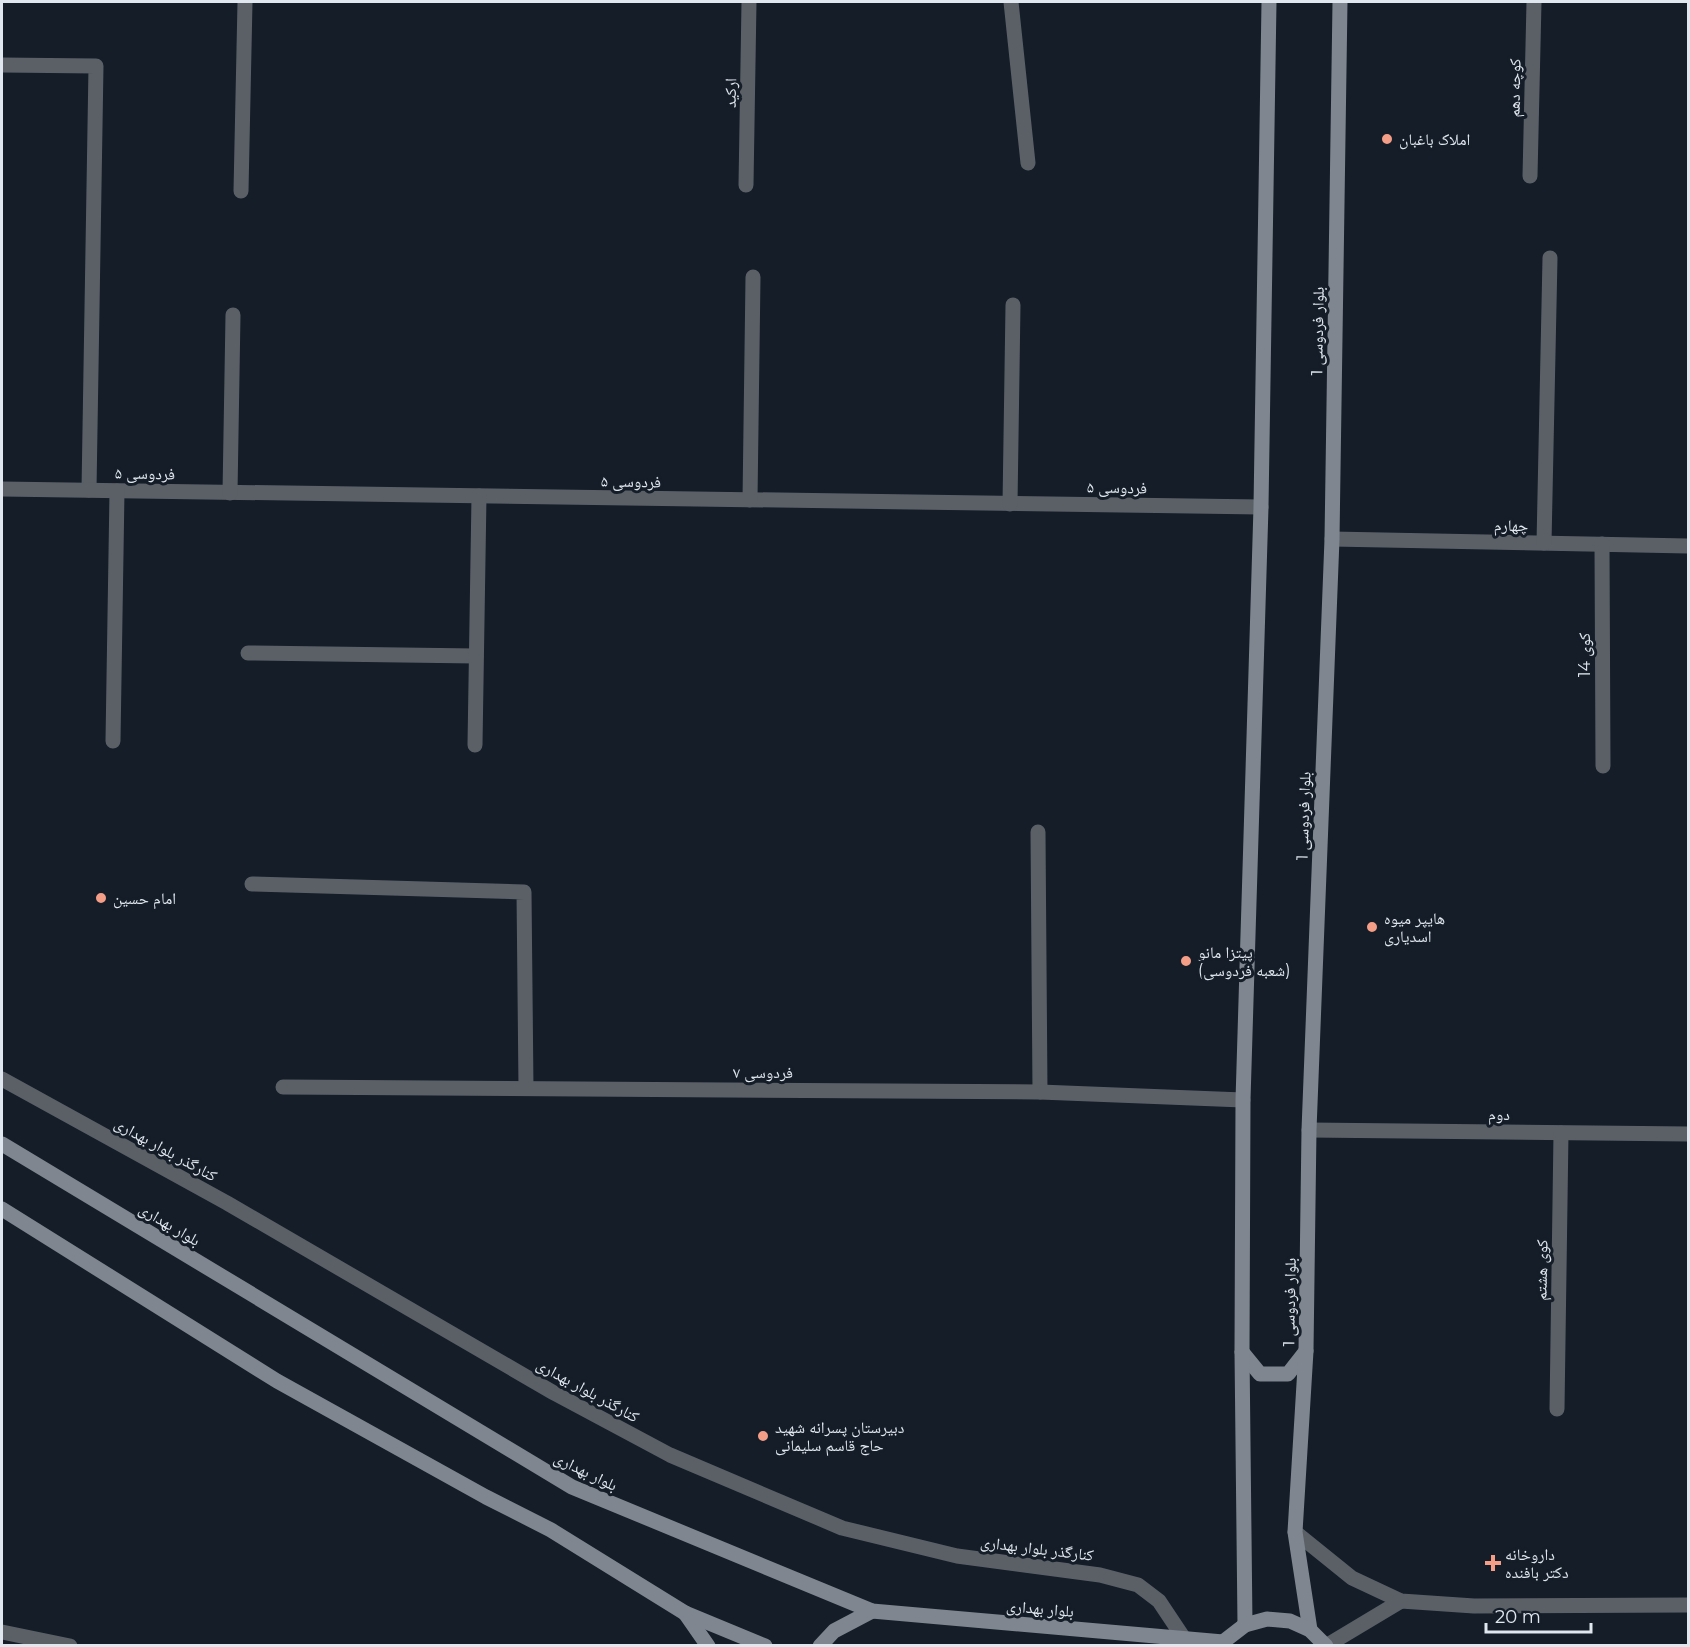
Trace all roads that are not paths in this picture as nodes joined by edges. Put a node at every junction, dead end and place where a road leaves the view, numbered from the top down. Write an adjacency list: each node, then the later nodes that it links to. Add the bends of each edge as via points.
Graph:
1 (245, 2): 11 (street)
2 (749, 2): 10 (street, ارکید)
3 (1011, 2): 8 (street)
4 (1269, 2): 23 (main road)
5 (1340, 2): 24 (main road, بلوار فردوسی 1)
6 (1534, 2): 9 (street, کوچه دهم)
7 (2, 64): 17 (street, via 96,66)
8 (1028, 163)
9 (1530, 176)
10 (746, 185)
11 (241, 191)
12 (1550, 258): 25 (street)
13 (753, 277): 21 (street)
14 (1013, 305): 22 (street)
15 (233, 315): 19 (street)
16 (2, 489): 17 (street, فردوسی ۵)
17 (89, 490): 18 (street, فردوسی ۵)
18 (117, 491): 19 (street, فردوسی ۵); 30 (street)
19 (230, 493): 20 (street, فردوسی ۵)
20 (479, 496): 21 (street, فردوسی ۵); 29 (street)
21 (750, 500): 22 (street, فردوسی ۵)
22 (1010, 504): 23 (street, فردوسی ۵)
23 (1261, 507): 39 (main road)
24 (1332, 539): 25 (street, چهارم); 40 (main road, بلوار فردوسی 1)
25 (1544, 543): 26 (street, چهارم)
26 (1602, 544): 27 (street, چهارم); 32 (street, کوی 14)
27 (1689, 546)
28 (248, 653): 29 (street)
29 (476, 656): 31 (street)
30 (113, 741)
31 (475, 745)
32 (1603, 766)
33 (1038, 832): 38 (street)
34 (252, 884): 37 (street, via 524,892)
35 (2, 1079): 56 (street, کنارگذر بلوار بهداری, via 670,1455 842,1528 957,1556 1100,1575 1138,1585 1159,1601)
36 (283, 1087): 37 (street, فردوسی ۷)
37 (526, 1088): 38 (street, فردوسی ۷)
38 (1040, 1092): 39 (street, فردوسی ۷)
39 (1243, 1100): 46 (main road)
40 (1309, 1130): 41 (street, دوم); 45 (main road, بلوار فردوسی 1)
41 (1561, 1133): 42 (street, دوم); 47 (street, کوی هشتم)
42 (1689, 1134)
43 (2, 1144): 51 (main road, بلوار بهداری, via 572,1487)
44 (2, 1209): 52 (main road, via 277,1380 551,1530)
45 (1306, 1351): 46 (main road, via 1288,1374 1260,1374); 48 (main road, بلوار فردوسی 1)
46 (1242, 1352): 53 (main road)
47 (1557, 1409)
48 (1295, 1532): 49 (street, via 1352,1578); 54 (main road, بلوار فردوسی 1)
49 (1401, 1601): 50 (street, via 1474,1606); 62 (street)
50 (1689, 1605)
51 (872, 1611): 56 (main road, بلوار بهداری); 61 (main road, via 834,1631)
52 (685, 1613): 59 (main road); 60 (main road)
53 (1245, 1625): 54 (main road, via 1267,1619 1290,1621); 57 (main road)
54 (1310, 1630): 62 (main road)
55 (2, 1632): 58 (street)
56 (1185, 1640): 57 (main road, بلوار بهداری)
57 (1222, 1644)
58 (70, 1646)
59 (708, 1646)
60 (765, 1646)
61 (820, 1646)
62 (1326, 1646)

